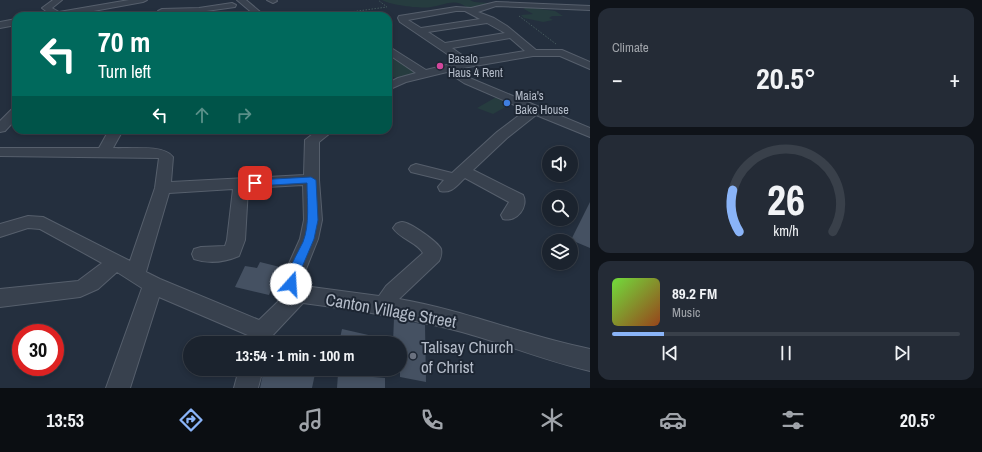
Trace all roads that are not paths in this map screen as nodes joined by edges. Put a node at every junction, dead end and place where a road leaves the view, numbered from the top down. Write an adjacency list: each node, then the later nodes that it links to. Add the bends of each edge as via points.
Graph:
1 (58, 0): 12 (street, via 46,8)
2 (143, 0): 6 (street)
3 (241, 0): 4 (street); 14 (street)
4 (245, 0)
5 (499, 0): 7 (street)
6 (119, 2): 13 (street)
7 (508, 4): 9 (street); 11 (street, via 496,4)
8 (232, 5): 10 (street, via 199,10)
9 (590, 8)
10 (161, 11)
11 (470, 11): 15 (street); 18 (street, via 456,8 402,18)
12 (50, 12)
13 (82, 12)
14 (256, 12)
15 (491, 20): 18 (street); 19 (street)
16 (12, 23): 17 (street)
17 (0, 25)
18 (418, 31): 20 (street)
19 (511, 35): 20 (street); 22 (street)
20 (444, 46): 23 (street)
21 (392, 52): 26 (street)
22 (533, 53): 23 (street); 24 (street, via 563,53)
23 (468, 63): 25 (street)
24 (590, 66)
25 (449, 68): 26 (street); 28 (street, via 468,81)
26 (424, 74): 27 (street)
27 (392, 85)
28 (536, 109): 32 (street); 37 (street, via 502,135)
29 (12, 116): 30 (street)
30 (0, 128)
31 (114, 134): 35 (street)
32 (590, 134)
33 (310, 135): 38 (street)
34 (0, 152): 35 (street)
35 (103, 154): 40 (street, via 163,154 166,157)
36 (416, 170): 37 (street)
37 (455, 178): 41 (street, via 517,199 517,204)
38 (311, 180): 39 (street); 47 (street, via 313,220 309,239 292,279 293,288)
39 (241, 184): 40 (street); 44 (street, via 236,240 232,251 225,254)
40 (163, 188): 46 (street)
41 (509, 215)
42 (402, 228): 49 (street, via 426,244 432,250 432,256 393,292)
43 (0, 231): 45 (street, via 28,222 43,223)
44 (201, 254)
45 (118, 262): 46 (street); 48 (street, via 108,267 91,285 80,289)
46 (144, 280): 50 (street); 54 (street)
47 (299, 294): 49 (street, Canton Village Street); 51 (street)
48 (0, 298)
49 (385, 305): 52 (street, Canton Village Street, via 464,323 568,356)
50 (259, 336)
51 (262, 336)
52 (590, 360)
53 (249, 376): 55 (street)
54 (118, 388)
55 (246, 388)

